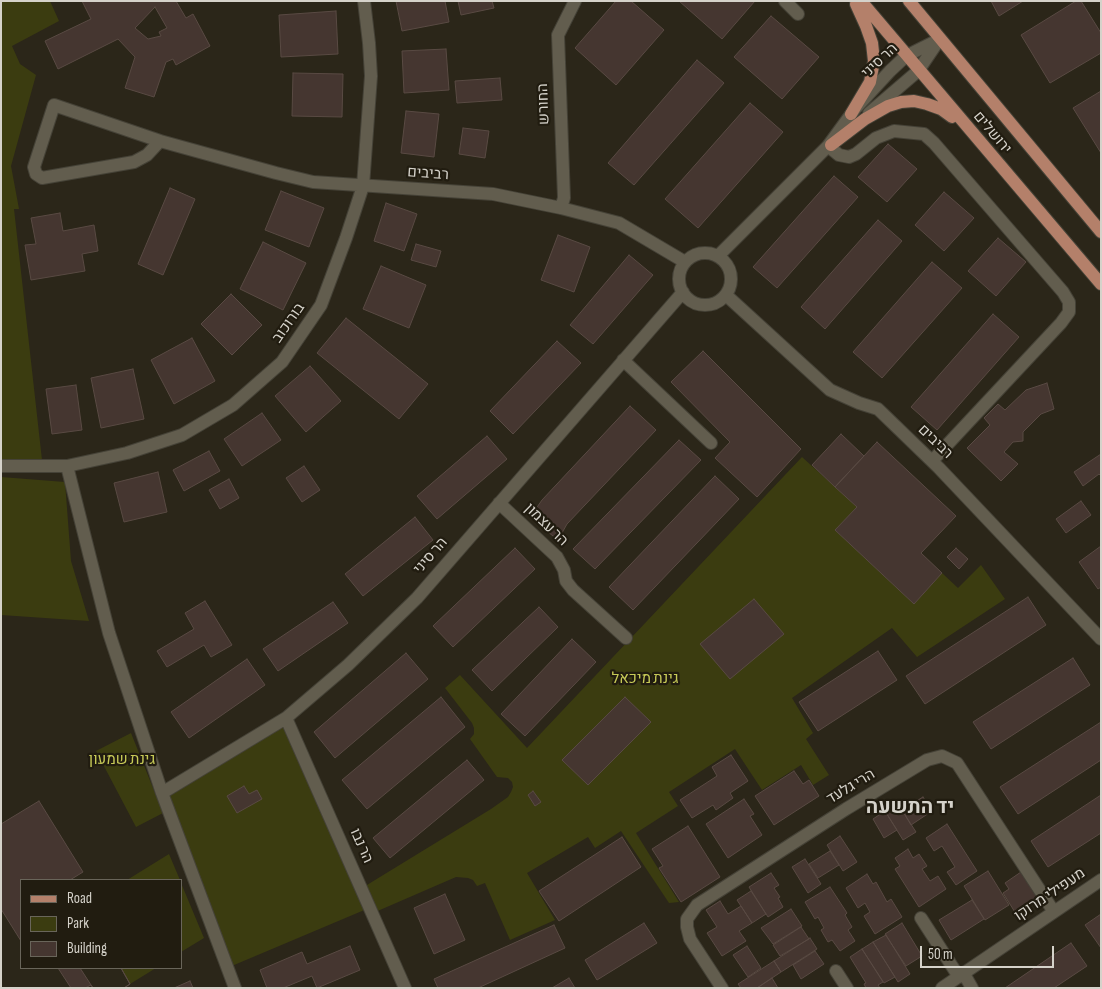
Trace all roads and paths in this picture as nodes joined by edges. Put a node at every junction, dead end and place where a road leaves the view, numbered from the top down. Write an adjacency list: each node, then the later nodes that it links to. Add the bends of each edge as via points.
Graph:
1 (364, 1): 15 (street, בורוכוב, via 371,76)
2 (575, 1): 16 (street, החורש, via 558,35 564,198)
3 (785, 1): 7 (street)
4 (855, 1): 11 (main road, via 872,43 874,62 870,82)
5 (860, 1): 9 (main road, ירושלים)
6 (909, 1): 8 (main road, ירושלים)
7 (798, 14)
8 (940, 39): 9 (street, הר סיני); 10 (street, הר סיני); 17 (main road, ירושלים)
9 (906, 56): 10 (main road, ירושלים); 11 (street, הר סיני)
10 (918, 71): 12 (main road, ירושלים); 14 (street, הר סיני)
11 (851, 114): 14 (street, הר סיני)
12 (966, 127): 14 (main road, via 941,109 914,101 901,102 865,119); 20 (main road, ירושלים)
13 (160, 141): 13 (street, רביבים, via 147,155 134,162 42,178 34,167 54,105); 15 (street, רביבים, via 313,182)
14 (830, 145): 18 (street, הר סיני); 25 (street, via 839,155 849,157 876,138 894,131 924,134 1064,292 1069,302 1069,312 1062,323)
15 (363, 186): 16 (street, רביבים, via 492,194); 27 (street, בורוכוב, via 321,305 282,362 233,405 182,435 127,453)
16 (561, 208): 19 (street, רביבים, via 619,223)
17 (1101, 232)
18 (718, 256): 19 (street, via 697,254); 22 (street, via 725,262 731,278)
19 (685, 262): 21 (street, via 679,277)
20 (1101, 284)
21 (683, 292): 22 (street, via 689,299 704,304 712,304); 23 (street, הר סיני)
22 (726, 294): 25 (street, רביבים, via 830,390 878,409)
23 (624, 360): 24 (street); 28 (street, הר סיני)
24 (711, 443)
25 (932, 461): 30 (street, רביבים)
26 (1, 466): 27 (street, בורוכוב)
27 (68, 466): 32 (street, via 109,633)
28 (499, 503): 29 (street, הר עצמון, via 558,557 566,581 573,590); 31 (street, הר סיני, via 417,598 348,665)
29 (626, 638)
30 (1101, 639)
31 (286, 718): 32 (street, הר סיני); 39 (street, הר נבו)
32 (162, 793): 38 (street)
33 (1101, 880): 34 (street, מעפילי מרוקו)
34 (1054, 912): 37 (street, מעפילי מרוקו); 40 (street, הרי גלעד, via 957,763 942,756 927,760 854,804 697,905 687,919 690,939)
35 (922, 918): 37 (street)
36 (836, 971): 41 (street)
37 (961, 976): 42 (street, מעפילי מרוקו); 43 (street)
38 (235, 988)
39 (405, 988)
40 (722, 988)
41 (847, 988)
42 (942, 988)
43 (972, 988)

